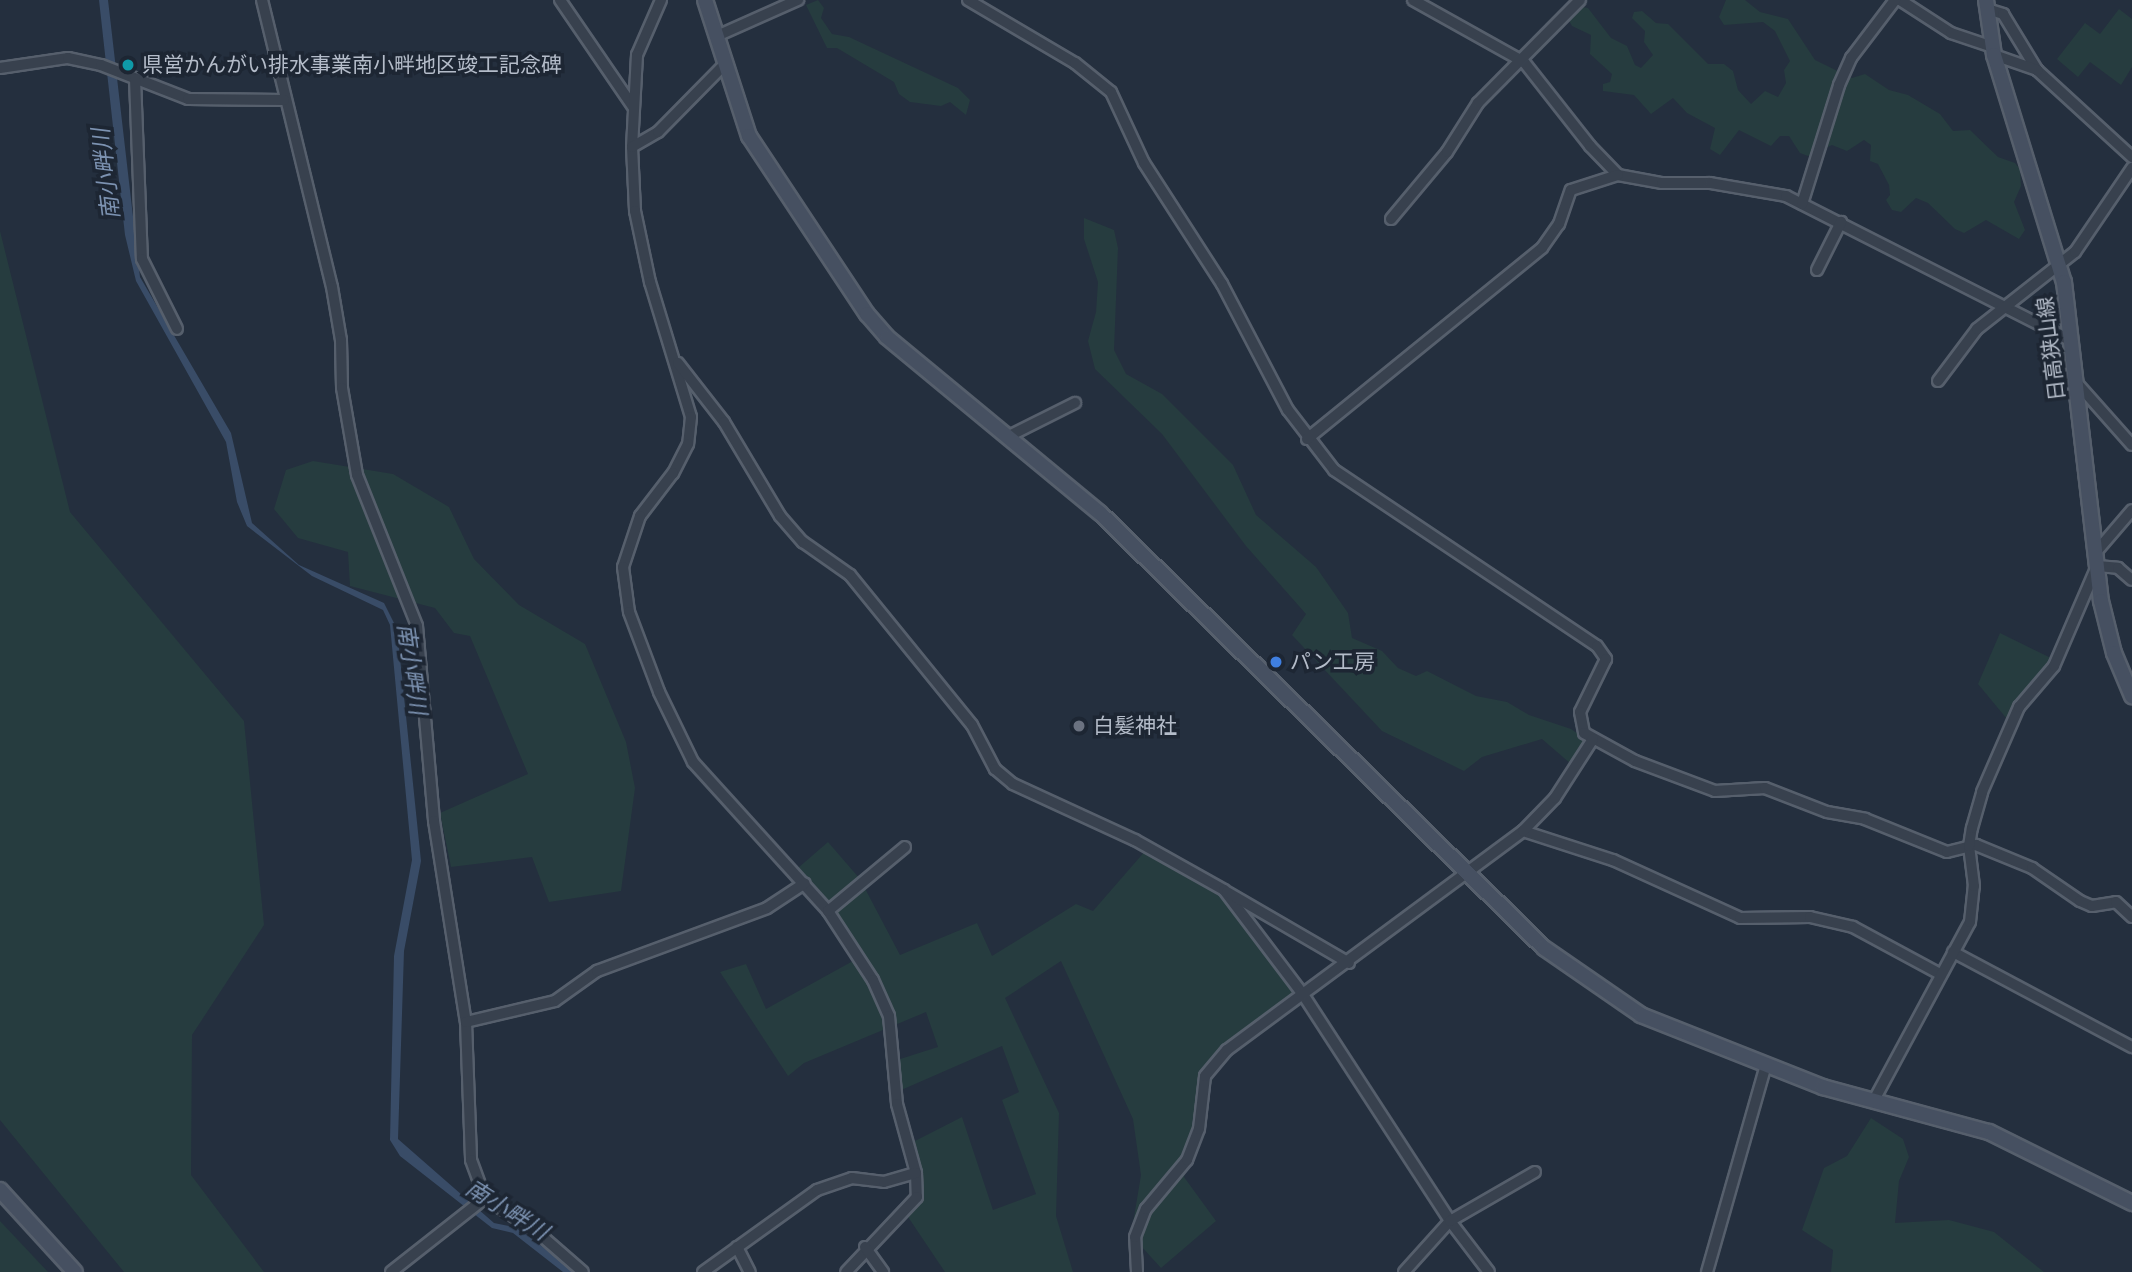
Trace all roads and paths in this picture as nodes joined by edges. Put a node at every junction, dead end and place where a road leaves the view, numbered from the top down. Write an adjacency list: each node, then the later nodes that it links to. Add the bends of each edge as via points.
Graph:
1 (262, 0): 18 (street)
2 (560, 0): 19 (street)
3 (661, 0): 19 (street, via 637,55)
4 (705, 0): 11 (street)
5 (799, 0): 11 (street)
6 (968, 0): 37 (street, via 1075,63 1111,92 1144,163 1222,284)
7 (1413, 0): 13 (street)
8 (1580, 0): 13 (street)
9 (1898, 0): 12 (street, via 1951,33); 24 (street, via 1852,58 1839,85)
10 (1987, 5): 12 (street, 日高狭山線); 16 (street, via 2003,13)
11 (717, 36): 14 (street)
12 (1994, 51): 16 (street); 27 (street, 日高狭山線)
13 (1524, 62): 23 (street); 25 (street, via 1478,103 1447,152)
14 (725, 64): 20 (street, via 658,132); 36 (street, via 759,155 867,314 918,365)
15 (0, 68): 17 (street, via 52,57 106,66)
16 (2038, 70): 21 (street)
17 (135, 79): 18 (street, via 188,99); 30 (street, via 142,259)
18 (284, 100): 56 (street, via 332,286 357,475 417,626 434,821)
19 (634, 108): 20 (street)
20 (632, 147): 32 (street, via 635,211)
21 (2132, 157)
22 (2132, 168): 27 (street, via 2075,252)
23 (1618, 175): 24 (street, via 1631,180 1755,188); 37 (street, via 1571,190 1559,225 1542,248)
24 (1802, 204): 26 (street)
25 (1391, 219)
26 (1842, 222): 28 (street); 29 (street)
27 (2060, 265): 29 (street); 31 (street, 日高狭山線)
28 (1817, 270)
29 (2008, 307): 31 (street); 33 (street, via 1977,329)
30 (177, 329)
31 (2073, 341): 34 (street, 日高狭山線)
32 (670, 352): 48 (street, via 691,417 688,444 673,473 640,516 622,567 629,612 659,692 693,762); 49 (street, via 724,422 780,516 803,542 850,575 972,725 995,769 1013,784 1135,840)
33 (1938, 381)
34 (2076, 382): 38 (street); 40 (street, 日高狭山線)
35 (1075, 403): 36 (street)
36 (1009, 436): 47 (street, via 1100,513)
37 (1307, 439): 43 (street, via 1350,483 1463,552 1597,646 1606,659 1579,717 1584,733)
38 (2132, 446)
39 (2132, 510): 40 (street)
40 (2097, 559): 41 (street); 42 (street, 日高狭山線, via 2105,626); 46 (street, via 2054,666 2019,707 1982,792)
41 (2132, 580)
42 (2132, 696)
43 (1592, 739): 44 (street, via 1555,797); 46 (street, via 1635,761 1715,791 1765,788 1827,812 1865,819 1947,852)
44 (1523, 831): 47 (street); 54 (street, via 1613,860 1727,914 1810,917 1853,927)
45 (905, 846): 50 (street)
46 (1969, 846): 51 (street, via 2032,868 2092,906 2116,902); 52 (street, via 1974,906)
47 (1469, 874): 53 (street); 58 (street, via 1544,948 1614,1000 1641,1016)
48 (804, 884): 50 (street); 56 (street, via 767,908 597,971 555,1001)
49 (1224, 890): 53 (street); 55 (street)
50 (828, 911): 61 (street, via 852,945 889,1016 897,1104)
51 (2132, 917)
52 (1953, 952): 54 (street); 57 (street)
53 (1349, 963): 55 (street)
54 (1940, 974): 59 (street)
55 (1302, 993): 65 (street); 75 (street, via 1227,1050 1205,1076 1199,1129 1187,1160 1146,1209 1135,1237)
56 (466, 1022): 63 (street, via 470,1154)
57 (2132, 1047)
58 (1766, 1065): 59 (street); 78 (street)
59 (1873, 1102): 64 (street, via 2001,1137)
60 (1535, 1172): 65 (street)
61 (916, 1173): 66 (street, via 884,1182 852,1178 817,1190); 67 (street, via 917,1197)
62 (0, 1191): 68 (street)
63 (482, 1200): 69 (street); 70 (street, via 536,1231)
64 (2132, 1203)
65 (1450, 1221): 76 (street); 77 (street)
66 (737, 1247): 71 (street); 72 (street)
67 (865, 1247): 73 (street); 74 (street)
68 (75, 1272)
69 (391, 1272)
70 (583, 1272)
71 (703, 1272)
72 (750, 1272)
73 (846, 1272)
74 (883, 1272)
75 (1137, 1272)
76 (1404, 1272)
77 (1489, 1272)
78 (1707, 1272)

